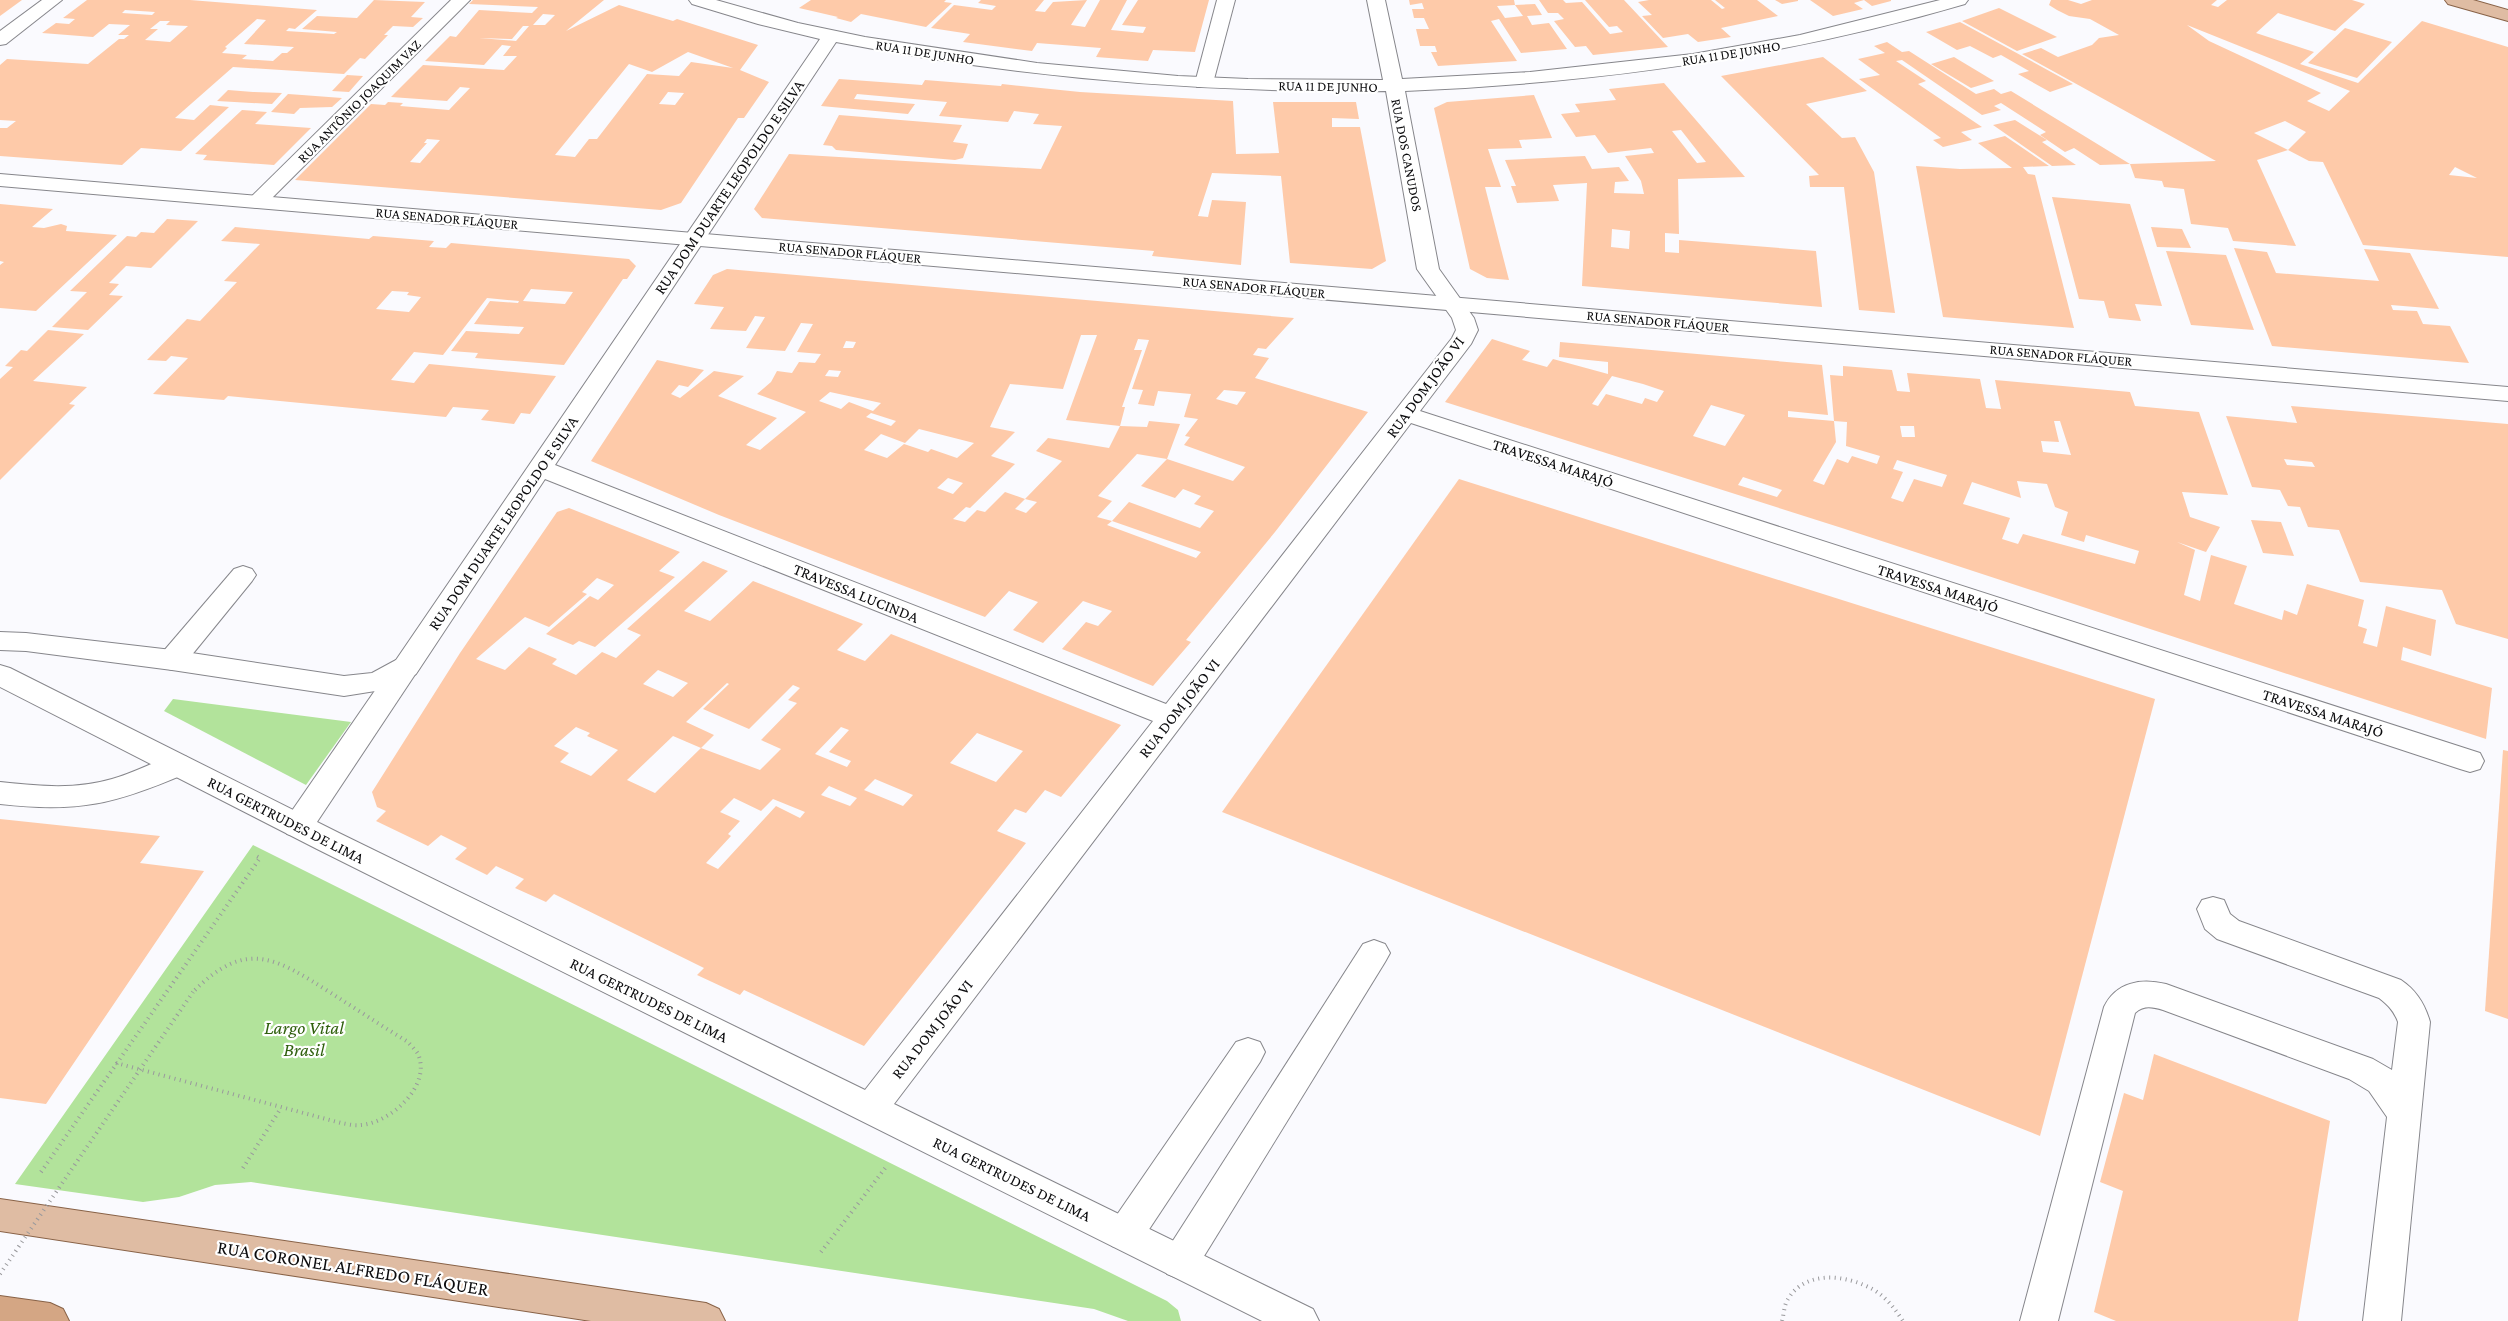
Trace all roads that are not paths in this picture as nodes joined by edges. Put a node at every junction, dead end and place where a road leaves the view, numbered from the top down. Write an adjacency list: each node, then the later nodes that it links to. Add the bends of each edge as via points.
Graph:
1 (53, 0): 10 (street)
2 (461, 0): 14 (street, RUA ANTÔNIO JOAQUIM VAZ)
3 (698, 0): 9 (street, RUA 11 DE JUNHO)
4 (1226, 0): 11 (street)
5 (1376, 0): 12 (street, RUA DOS CANUDOS)
6 (1959, 0): 12 (street, RUA 11 DE JUNHO, via 1857,29 1723,56 1582,74)
7 (2454, 0): 8 (main road)
8 (2508, 16)
9 (830, 36): 11 (street, RUA 11 DE JUNHO, via 1008,66); 15 (street, RUA DOM DUARTE LEOPOLDO E SILVA)
10 (0, 40)
11 (1204, 83): 12 (street, RUA 11 DE JUNHO)
12 (1394, 87): 16 (street, RUA DOS CANUDOS, via 1428,269)
13 (0, 180): 14 (street, RUA SENADOR FLÁQUER)
14 (257, 202): 15 (street, RUA SENADOR FLÁQUER)
15 (694, 239): 16 (street, RUA SENADOR FLÁQUER); 19 (street, RUA DOM DUARTE LEOPOLDO E SILVA)
16 (1453, 304): 17 (street, RUA SENADOR FLÁQUER); 18 (street, RUA DOM JOÃO VI, via 1467,330)
17 (2508, 394)
18 (1406, 414): 25 (street, RUA DOM JOÃO VI); 26 (street, TRAVESSA MARAJÓ)
19 (540, 468): 23 (street, RUA DOM DUARTE LEOPOLDO E SILVA); 25 (street, TRAVESSA LUCINDA)
20 (243, 575): 22 (street)
21 (0, 641): 22 (street, RUA DOM DUARTE LEOPOLDO E SILVA)
22 (172, 660): 23 (street, RUA DOM DUARTE LEOPOLDO E SILVA, via 344,686 378,682)
23 (406, 667): 29 (street)
24 (0, 675): 27 (street, RUA GERTRUDES DE LIMA)
25 (1172, 717): 33 (street, RUA DOM JOÃO VI)
26 (2470, 761)
27 (177, 765): 28 (street, via 135,783 78,797 48,798); 29 (street, RUA GERTRUDES DE LIMA)
28 (0, 793)
29 (298, 826): 33 (street, RUA GERTRUDES DE LIMA)
30 (2212, 909): 34 (street, via 2216,920 2228,930 2368,980 2404,998 2414,1022)
31 (1374, 953): 37 (street)
32 (1248, 1052): 36 (street)
33 (870, 1109): 36 (street, RUA GERTRUDES DE LIMA)
34 (2405, 1116): 39 (street, via 2381,1082 2361,1069 2166,997 2144,992 2129,997 2120,1006); 43 (street)
35 (0, 1215): 41 (main road, RUA CORONEL ALFREDO FLÁQUER)
36 (1124, 1234): 37 (street, RUA GERTRUDES DE LIMA)
37 (1180, 1262): 42 (street, RUA GERTRUDES DE LIMA)
38 (0, 1313): 40 (highway)
39 (2040, 1319)
40 (50, 1321)
41 (706, 1321)
42 (1300, 1321)
43 (2382, 1321)

